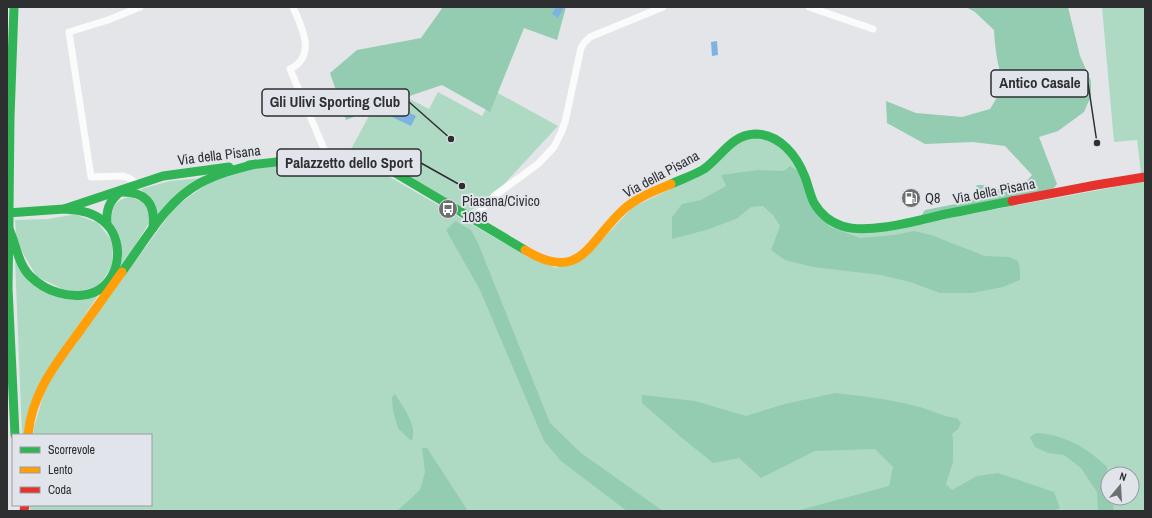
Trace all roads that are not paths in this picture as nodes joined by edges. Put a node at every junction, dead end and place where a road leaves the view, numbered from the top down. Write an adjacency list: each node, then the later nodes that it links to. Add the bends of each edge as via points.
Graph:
1 (14, 7): 13 (main road)
2 (140, 7): 10 (street, via 69,32 91,177 123,176)
3 (293, 7): 7 (street, via 302,28 305,47 301,62 290,69)
4 (663, 7): 14 (street, via 585,41 580,50 565,122 556,144 542,161 498,193)
5 (809, 7): 6 (street)
6 (872, 29)
7 (327, 156): 8 (main road, Via della Pisana); 14 (main road, Via della Pisana, via 357,158 380,165)
8 (255, 164): 10 (main road, Via della Pisana, via 168,175); 16 (main road, via 224,173 186,192 174,202)
9 (1145, 177): 14 (main road, Via della Pisana, via 914,221 850,228 831,220 817,207 800,165 787,147 770,136 754,134 733,141 703,169 629,205 615,217 585,252 568,262 543,260)
10 (138, 184): 11 (main road, Via della Pisana)
11 (120, 192): 12 (main road, Via della Pisana); 15 (main road, via 107,208); 16 (main road, via 134,192 147,199 154,212)
12 (64, 208): 13 (main road, Via della Pisana); 15 (main road, via 91,214)
13 (9, 213): 17 (main road)
14 (472, 220)
15 (107, 224): 17 (main road, via 117,246 115,271 101,288 76,297 56,293 30,276 21,262)
16 (154, 228): 19 (main road, via 54,366 40,389 31,413)
17 (9, 230): 18 (main road, via 8,267)
18 (15, 434)
19 (28, 434)

